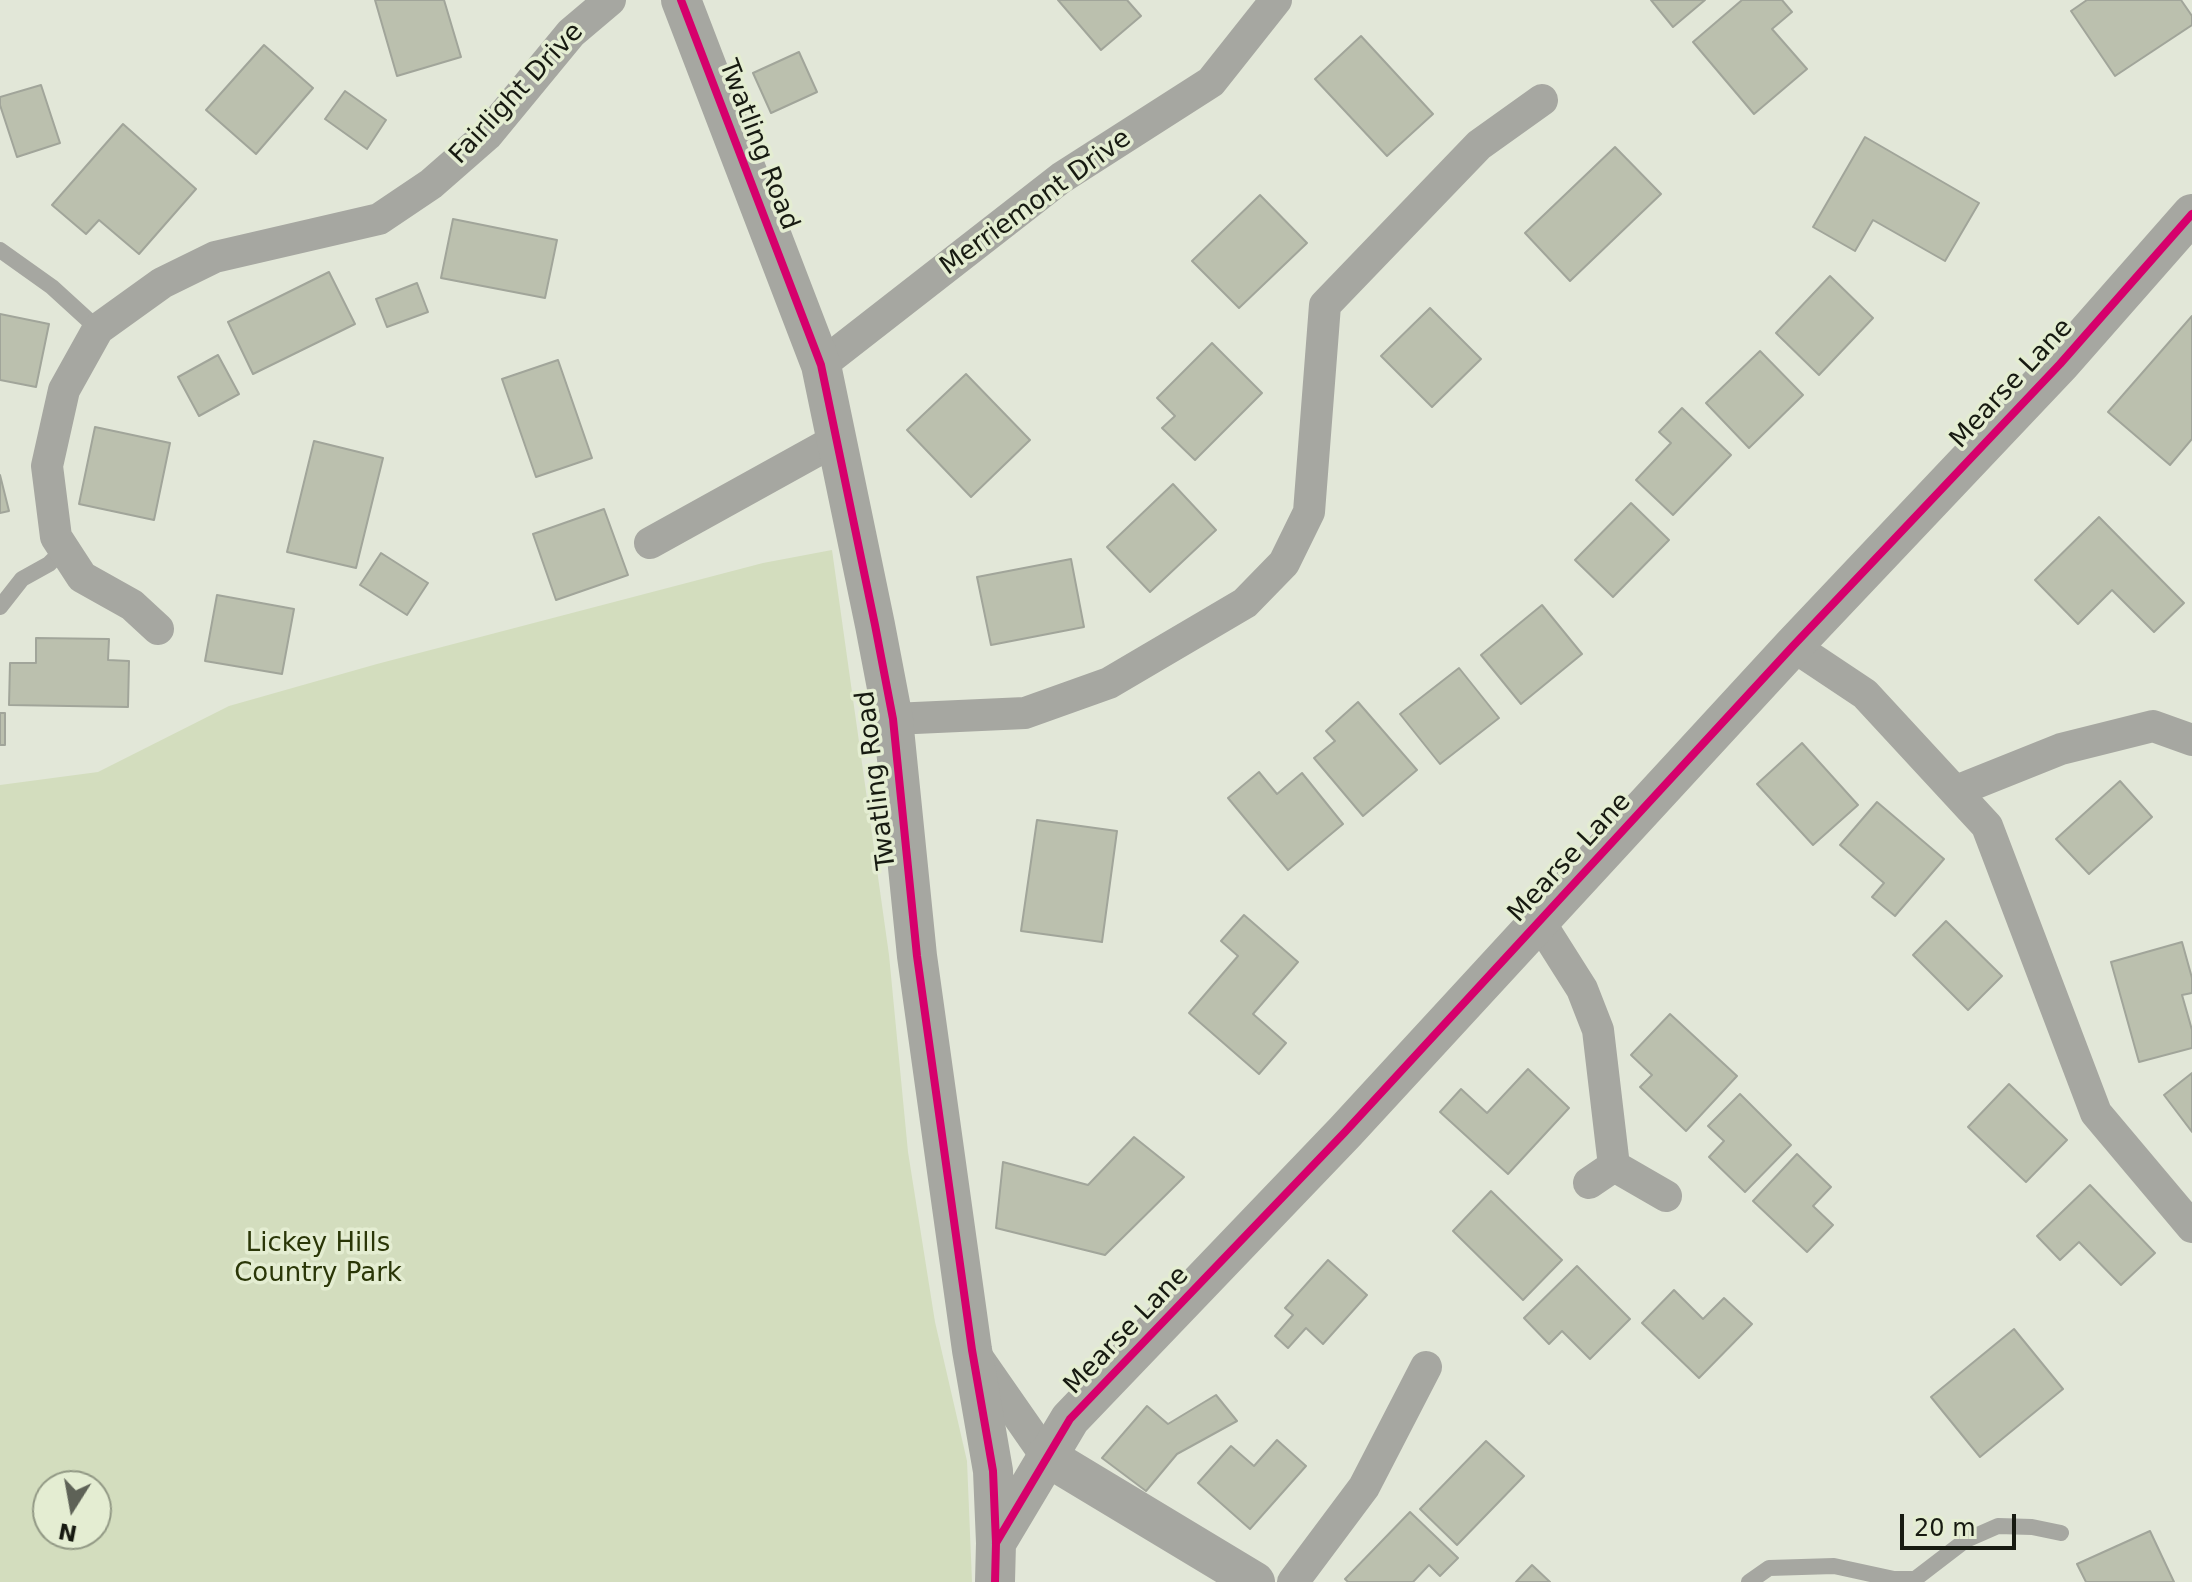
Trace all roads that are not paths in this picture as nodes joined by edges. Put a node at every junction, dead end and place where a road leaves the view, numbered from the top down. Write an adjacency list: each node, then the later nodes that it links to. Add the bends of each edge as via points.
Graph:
1 (610, 0): 7 (street, Fairlight Drive, via 571,33 487,135 431,184 379,219 215,257 162,283)
2 (681, 0): 8 (street, Twatling Road)
3 (1276, 0): 8 (street, Merriemont Drive, via 1211,82 1061,178)
4 (1542, 100): 15 (street, via 1479,145 1325,305 1309,512 1284,563 1245,603 1109,683 1025,713)
5 (2192, 214): 14 (street, Mearse Lane, via 2060,364)
6 (0, 250): 7 (lane)
7 (98, 329): 11 (street, Fairlight Drive, via 64,390 47,466 56,537)
8 (821, 365): 9 (street, Twatling Road)
9 (836, 440): 10 (street); 15 (street, Twatling Road)
10 (650, 543)
11 (64, 549): 12 (lane, via 22,579); 13 (street, Fairlight Drive, via 82,577 132,605)
12 (0, 607)
13 (158, 629)
14 (1793, 646): 17 (street, via 1865,694); 18 (street, Mearse Lane)
15 (893, 719): 21 (street, Twatling Road, via 917,956)
16 (2192, 740): 17 (street, via 2153,726 2061,749)
17 (1956, 791): 20 (street, via 1987,826 2096,1113)
18 (1539, 921): 19 (street, via 1582,989 1598,1030 1602,1174); 23 (street, Mearse Lane, via 1070,1419)
19 (1666, 1196)
20 (2192, 1227)
21 (972, 1350): 23 (street); 25 (street, Twatling Road, via 993,1471)
22 (1426, 1367): 28 (street, via 1364,1487)
23 (1046, 1456): 25 (street, Mearse Lane); 27 (street)
24 (2061, 1533): 29 (lane, via 1998,1526 1966,1540 1915,1579 1834,1566 1769,1568)
25 (996, 1543): 26 (street, Twatling Road)
26 (995, 1582)
27 (1255, 1582)
28 (1293, 1582)
29 (1749, 1582)

